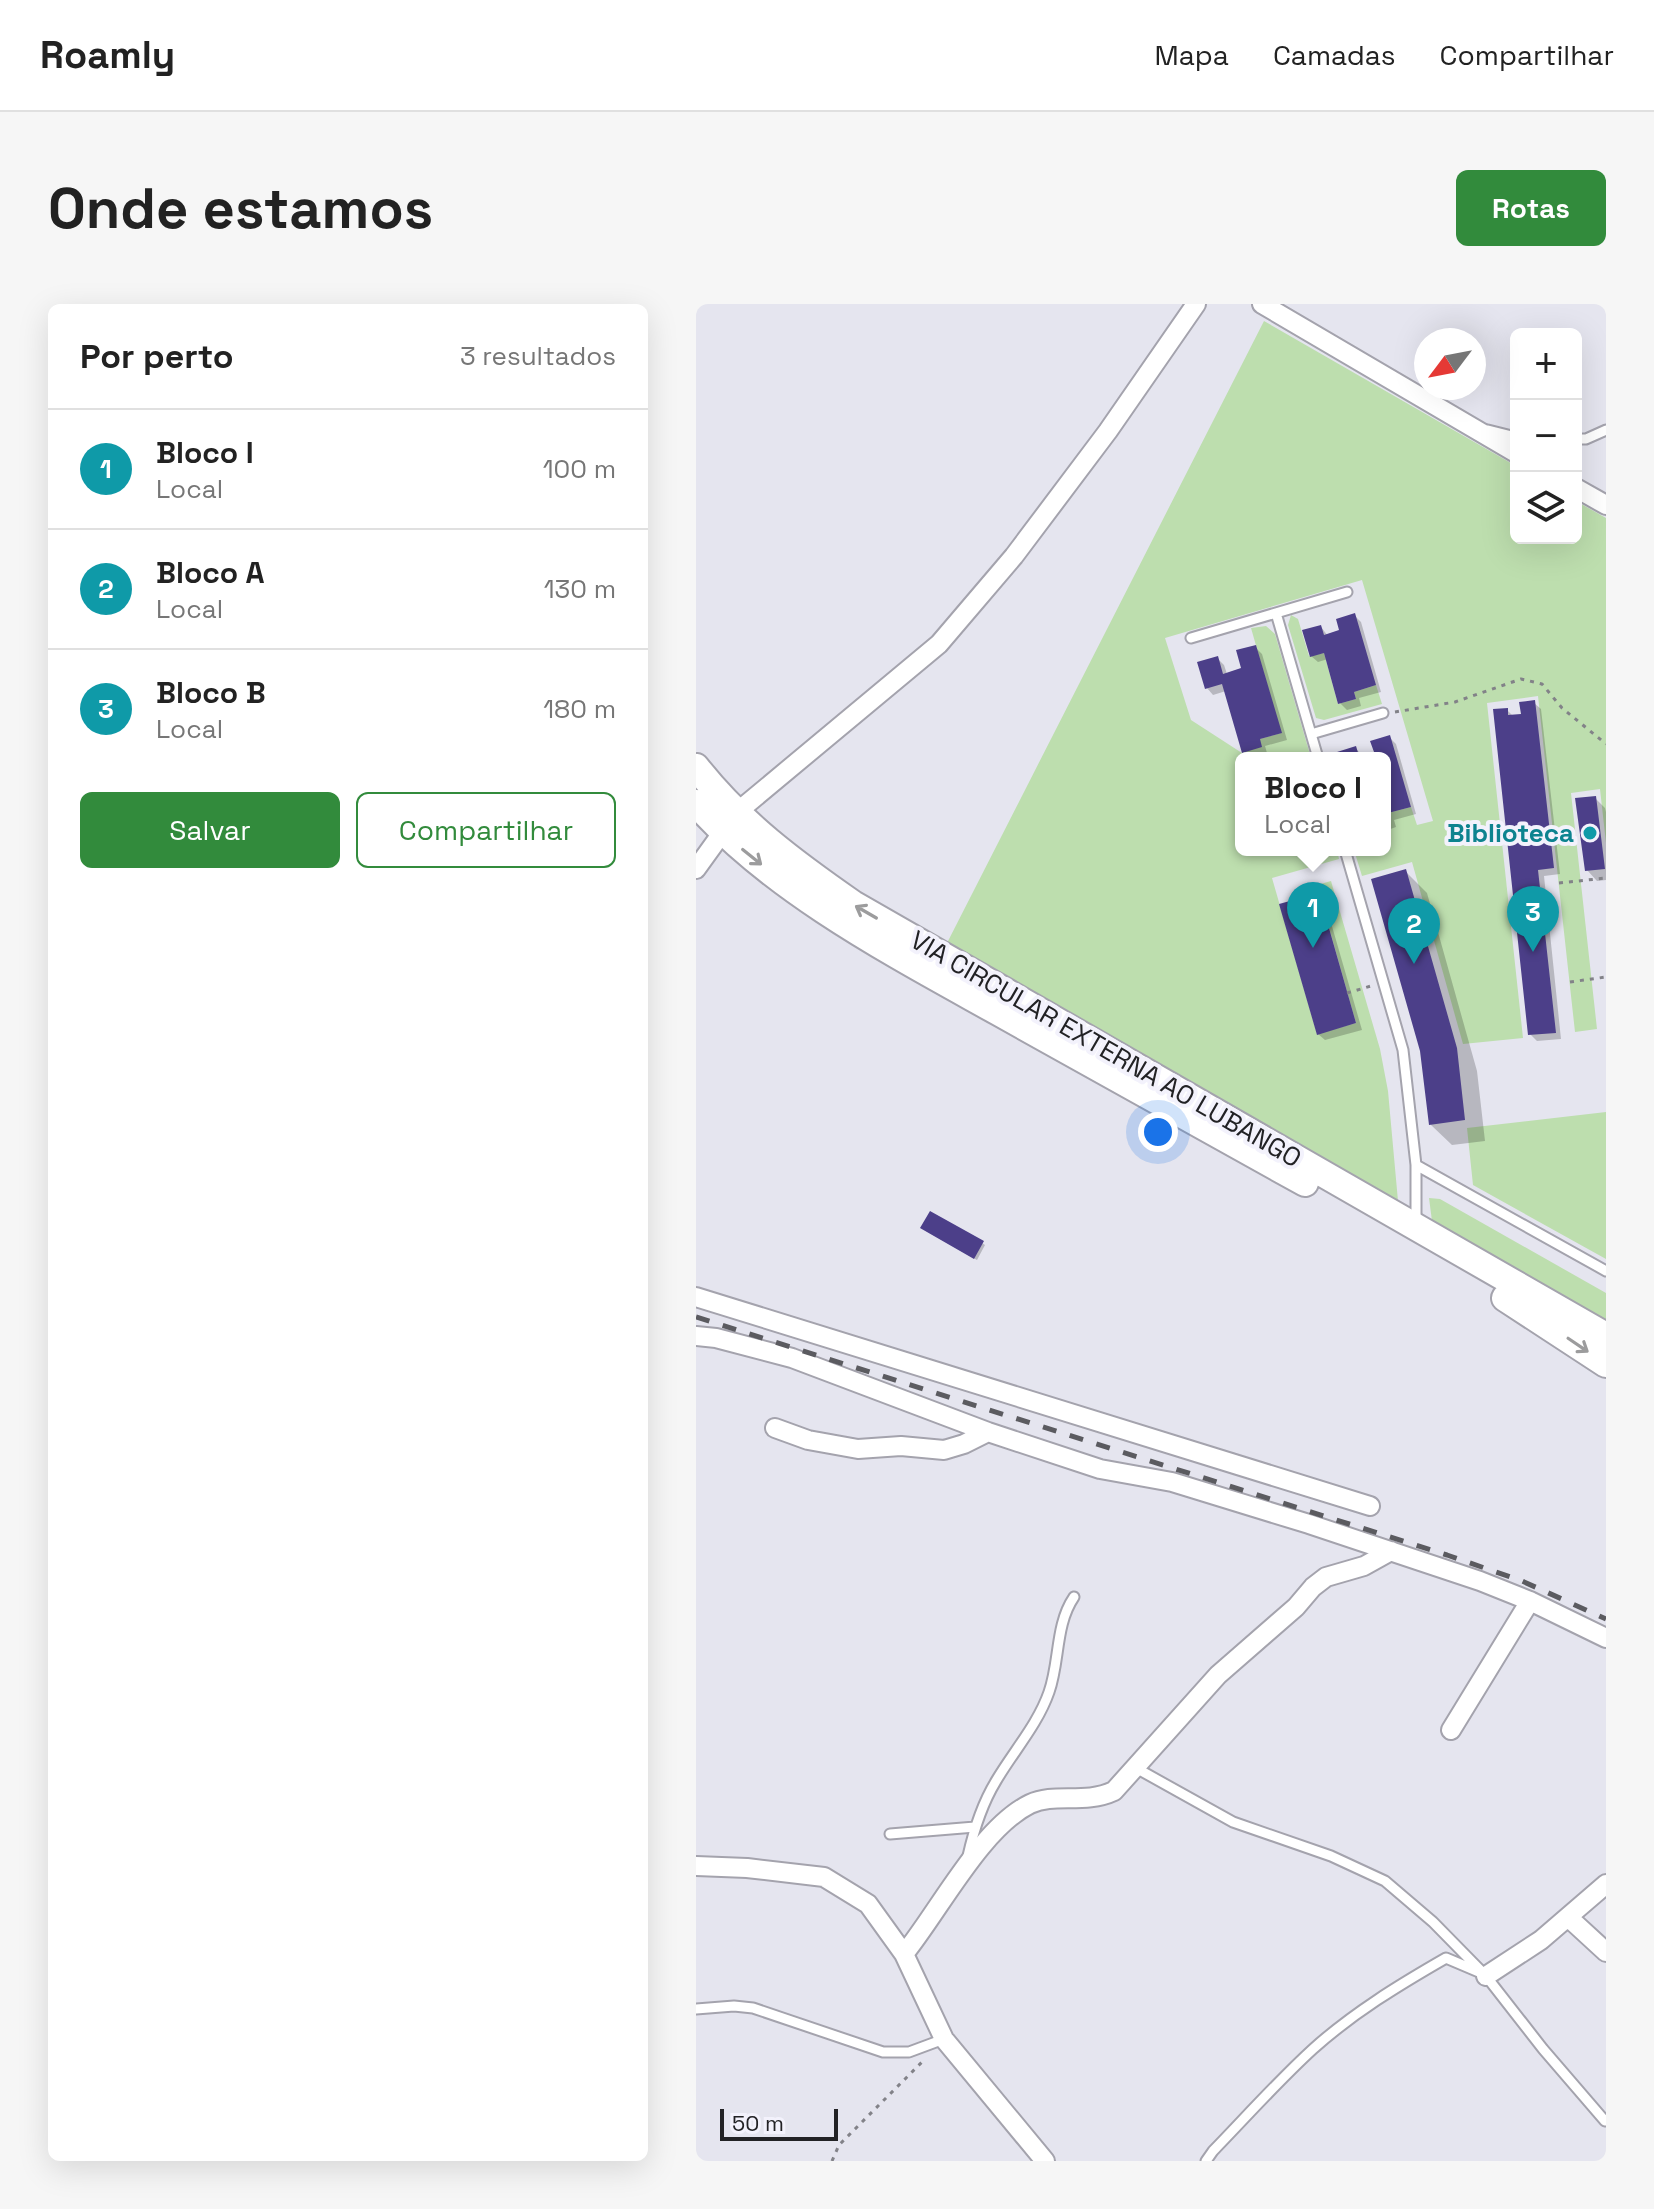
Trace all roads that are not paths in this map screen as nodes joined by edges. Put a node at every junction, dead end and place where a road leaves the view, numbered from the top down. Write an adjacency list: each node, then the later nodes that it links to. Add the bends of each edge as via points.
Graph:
1 (1196, 304): 18 (street, via 1022,545 939,644)
2 (1262, 304): 3 (street)
3 (1475, 427): 5 (lane); 7 (street)
4 (1606, 430): 6 (lane)
5 (1510, 436)
6 (1582, 439)
7 (1510, 449)
8 (1582, 491): 9 (street)
9 (1606, 505)
10 (1347, 592): 11 (lane)
11 (1276, 613): 12 (lane); 14 (lane)
12 (1191, 638)
13 (1383, 713): 14 (lane)
14 (1311, 734): 15 (lane)
15 (1316, 752)
16 (696, 767): 18 (main road, VIA CIRCULAR EXTERNA AO LUBANGO)
17 (696, 803): 18 (main road, VIA CIRCULAR EXTERNA AO LUBANGO)
18 (729, 823): 20 (street); 22 (main road, VIA CIRCULAR EXTERNA AO LUBANGO, one-way to 18, via 853,904); 27 (main road, VIA CIRCULAR EXTERNA AO LUBANGO, one-way to 27, via 779,878 858,931 1408,1241)
19 (1347, 856): 21 (lane, via 1403,1050)
20 (696, 869)
21 (1416, 1165): 22 (lane); 23 (lane)
22 (1416, 1227): 26 (main road, VIA CIRCULAR EXTERNA AO LUBANGO)
23 (1606, 1271)
24 (696, 1297): 30 (street)
25 (696, 1336): 29 (street, via 792,1358)
26 (1606, 1336)
27 (1606, 1364)
28 (775, 1428): 29 (street, via 858,1449 944,1450)
29 (988, 1432): 31 (street, via 1100,1469 1172,1482)
30 (1370, 1506)
31 (1391, 1551): 33 (street); 36 (street, via 1313,1587 1207,1687)
32 (1074, 1597): 37 (lane, via 1061,1628 1048,1694 994,1784)
33 (1530, 1601): 34 (street); 35 (street)
34 (1606, 1638)
35 (1451, 1730)
36 (1136, 1768): 40 (street, via 1101,1797 1044,1799 1028,1805 1004,1822); 45 (lane, via 1233,1822 1385,1881)
37 (975, 1827): 38 (lane); 40 (lane)
38 (890, 1834)
39 (696, 1866): 44 (street, via 824,1877 868,1904)
40 (966, 1867): 44 (street)
41 (1606, 1884): 42 (street)
42 (1569, 1918): 43 (street); 45 (street)
43 (1606, 1952)
44 (904, 1954): 47 (street)
45 (1486, 1976): 48 (lane); 50 (lane, via 1446,1958 1375,2001 1315,2047)
46 (696, 2009): 47 (lane, via 753,2008 883,2052 909,2052)
47 (944, 2039): 49 (street)
48 (1605, 2121)
49 (1045, 2161)
50 (1206, 2161)

